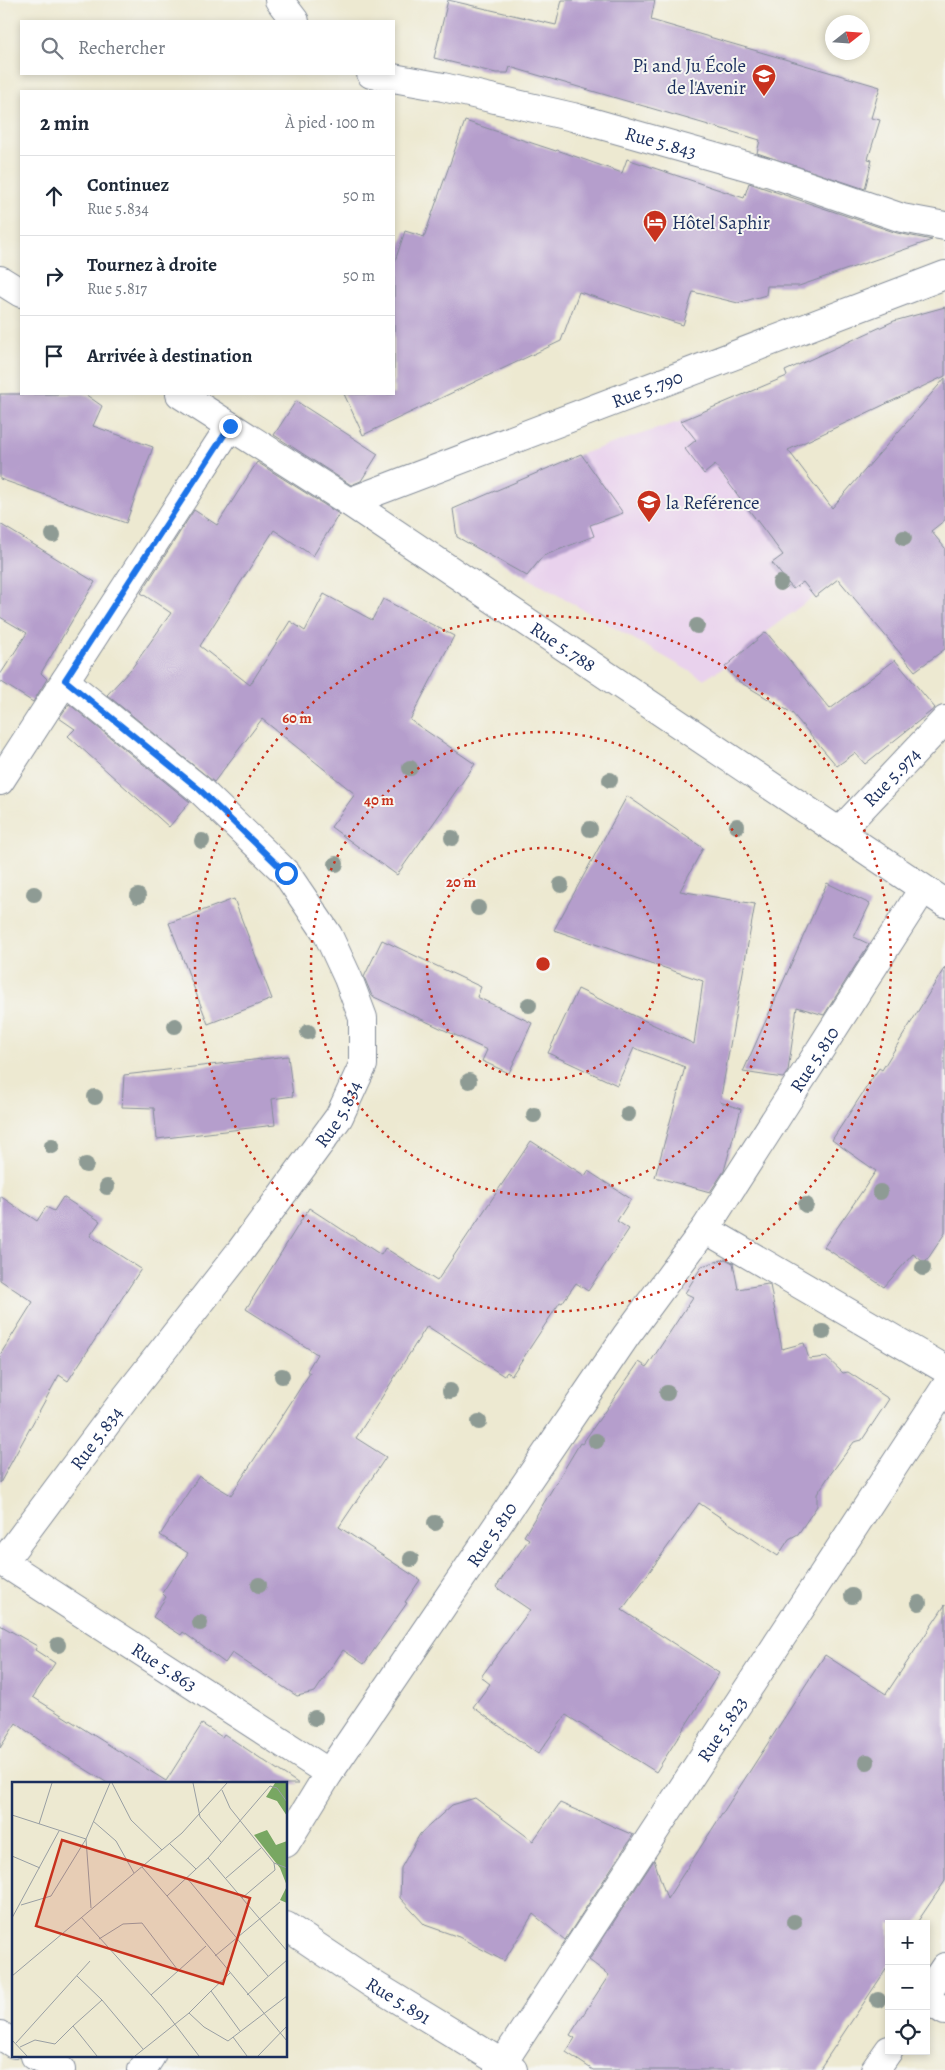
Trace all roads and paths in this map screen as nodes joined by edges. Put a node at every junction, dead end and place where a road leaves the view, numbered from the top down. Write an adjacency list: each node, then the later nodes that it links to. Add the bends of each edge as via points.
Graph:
1 (279, 0): 2 (street)
2 (294, 20)
3 (377, 75): 4 (street, Rue 5.843, via 573,117 770,173 902,218)
4 (945, 226)
5 (945, 275): 10 (street, Rue 5.790)
6 (0, 280): 7 (street)
7 (20, 292)
8 (182, 395): 9 (street, Rue 5.788)
9 (230, 426): 10 (street, Rue 5.788); 11 (street)
10 (349, 502): 14 (street, Rue 5.788)
11 (65, 680): 13 (street); 19 (street, Rue 5.834, via 199,789 286,873 328,935 348,978 363,1018 363,1065 339,1117 239,1253)
12 (945, 720): 14 (street, Rue 5.974)
13 (0, 781)
14 (839, 832): 15 (street, Rue 5.788)
15 (934, 896): 16 (street, Rue 5.810)
16 (704, 1229): 17 (street); 20 (street, Rue 5.810, via 626,1336)
17 (945, 1369)
18 (945, 1388): 32 (street, Rue 5.823)
19 (1, 1561): 20 (street, Rue 5.863)
20 (329, 1773): 21 (street, Rue 5.810)
21 (288, 1841)
22 (288, 1927): 32 (street, Rue 5.891)
23 (945, 1966): 24 (street)
24 (930, 1989)
25 (930, 2002): 26 (street)
26 (945, 2011)
27 (0, 2035): 28 (street)
28 (12, 2043)
29 (886, 2055): 35 (street)
30 (39, 2058): 33 (street)
31 (150, 2058): 34 (street)
32 (505, 2068)
33 (61, 2070)
34 (142, 2070)
35 (875, 2070)

